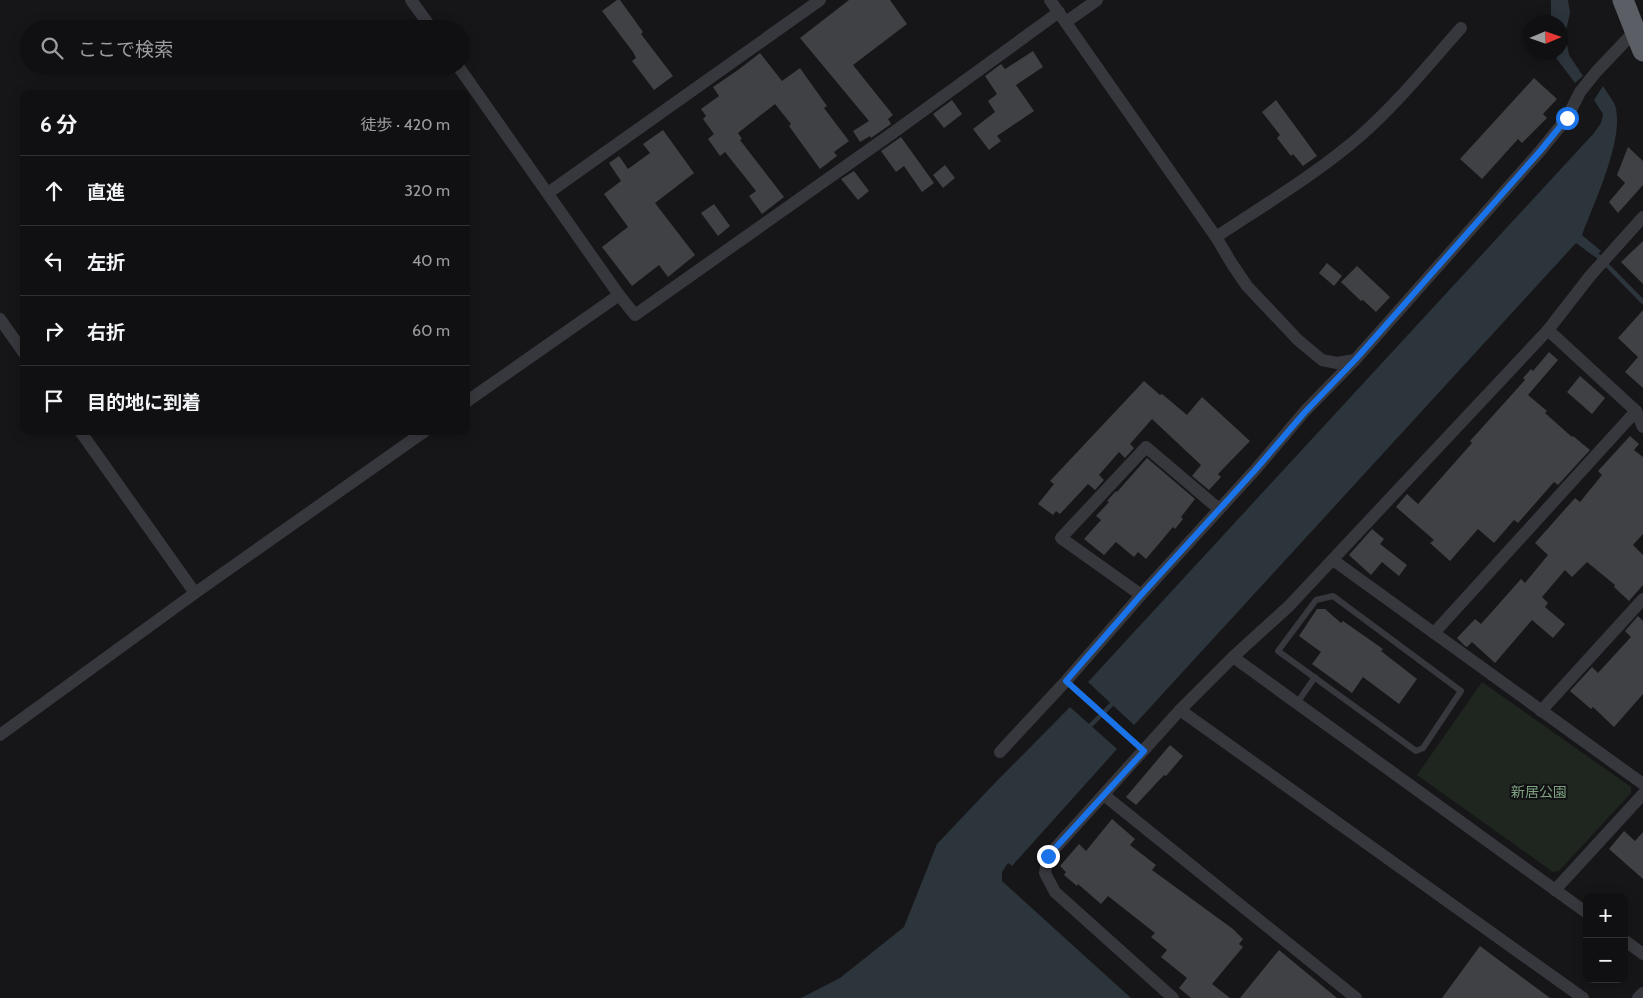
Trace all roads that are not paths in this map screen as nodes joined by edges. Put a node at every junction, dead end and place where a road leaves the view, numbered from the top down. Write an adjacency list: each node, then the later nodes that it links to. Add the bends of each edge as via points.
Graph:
1 (411, 0): 7 (street)
2 (820, 0): 11 (street)
3 (1050, 0): 6 (street)
4 (1097, 0): 6 (street)
5 (1623, 0): 9 (highway)
6 (1062, 17): 13 (street); 14 (street, via 634,315)
7 (425, 20)
8 (1460, 28): 13 (street, via 1394,103 1360,136)
9 (1639, 41): 18 (street, via 1596,72 1580,92 1567,118 1541,150)
10 (464, 75): 11 (street)
11 (548, 193): 14 (street)
12 (1643, 217): 16 (street, via 1590,276)
13 (1216, 237): 18 (street, via 1247,286 1298,340 1322,360 1337,363)
14 (619, 295): 19 (street)
15 (0, 319): 17 (street)
16 (1548, 330): 20 (street); 25 (street)
17 (20, 347)
18 (1355, 360): 24 (street)
19 (470, 399)
20 (1636, 410): 21 (street); 29 (street)
21 (1643, 427)
22 (83, 435): 26 (street)
23 (419, 435): 26 (street)
24 (1219, 509): 27 (street); 27 (street, via 1146,447 1061,538)
25 (1333, 560): 29 (street); 30 (street)
26 (195, 593): 36 (street)
27 (1141, 595): 32 (street)
28 (1643, 599): 35 (street)
29 (1434, 633): 35 (street)
30 (1234, 656): 33 (street); 34 (street)
31 (1315, 677): 31 (lane, via 1278,651 1316,600 1333,596 1462,691 1423,748 1416,751); 33 (lane)
32 (1066, 681): 37 (lane); 38 (street)
33 (1297, 703): 42 (street)
34 (1180, 710): 37 (street); 49 (street)
35 (1541, 711): 39 (street)
36 (0, 735)
37 (1144, 751): 41 (street)
38 (1000, 752)
39 (1643, 784)
40 (1643, 794): 42 (street)
41 (1104, 795): 47 (street, via 1048,856 1045,872 1055,892); 48 (street)
42 (1555, 890): 43 (street)
43 (1583, 910)
44 (1628, 943): 45 (street)
45 (1643, 954)
46 (1643, 993): 50 (street)
47 (1173, 998)
48 (1356, 998)
49 (1583, 998)
50 (1638, 998)

